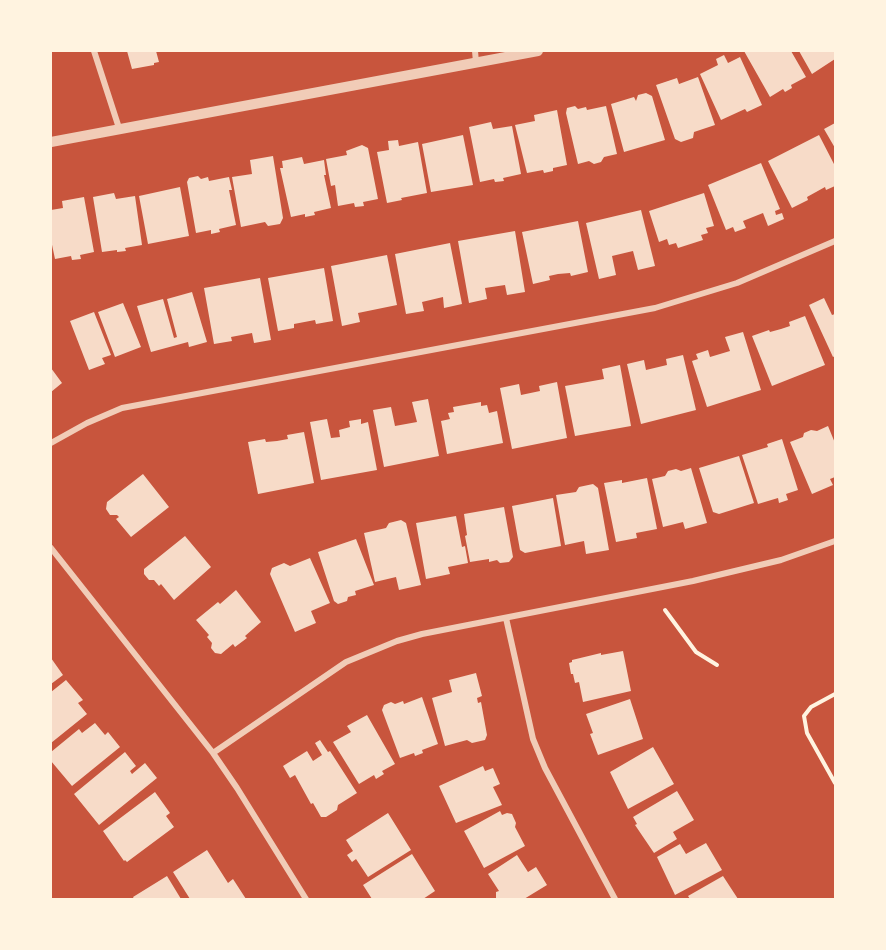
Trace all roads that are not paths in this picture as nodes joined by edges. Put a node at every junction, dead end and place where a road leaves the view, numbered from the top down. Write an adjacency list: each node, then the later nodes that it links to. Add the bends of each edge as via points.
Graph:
1 (94, 51): 4 (street)
2 (538, 51): 3 (street)
3 (475, 56): 4 (street)
4 (119, 128): 5 (street)
5 (51, 142)
6 (835, 241): 7 (street, via 737,283 655,308 122,408)
7 (51, 443)
8 (835, 541): 10 (street, via 738,571)
9 (51, 548): 11 (street)
10 (506, 618): 11 (street, via 422,634 368,652 327,674); 13 (street, via 533,739)
11 (213, 753): 12 (street)
12 (306, 899)
13 (615, 899)

